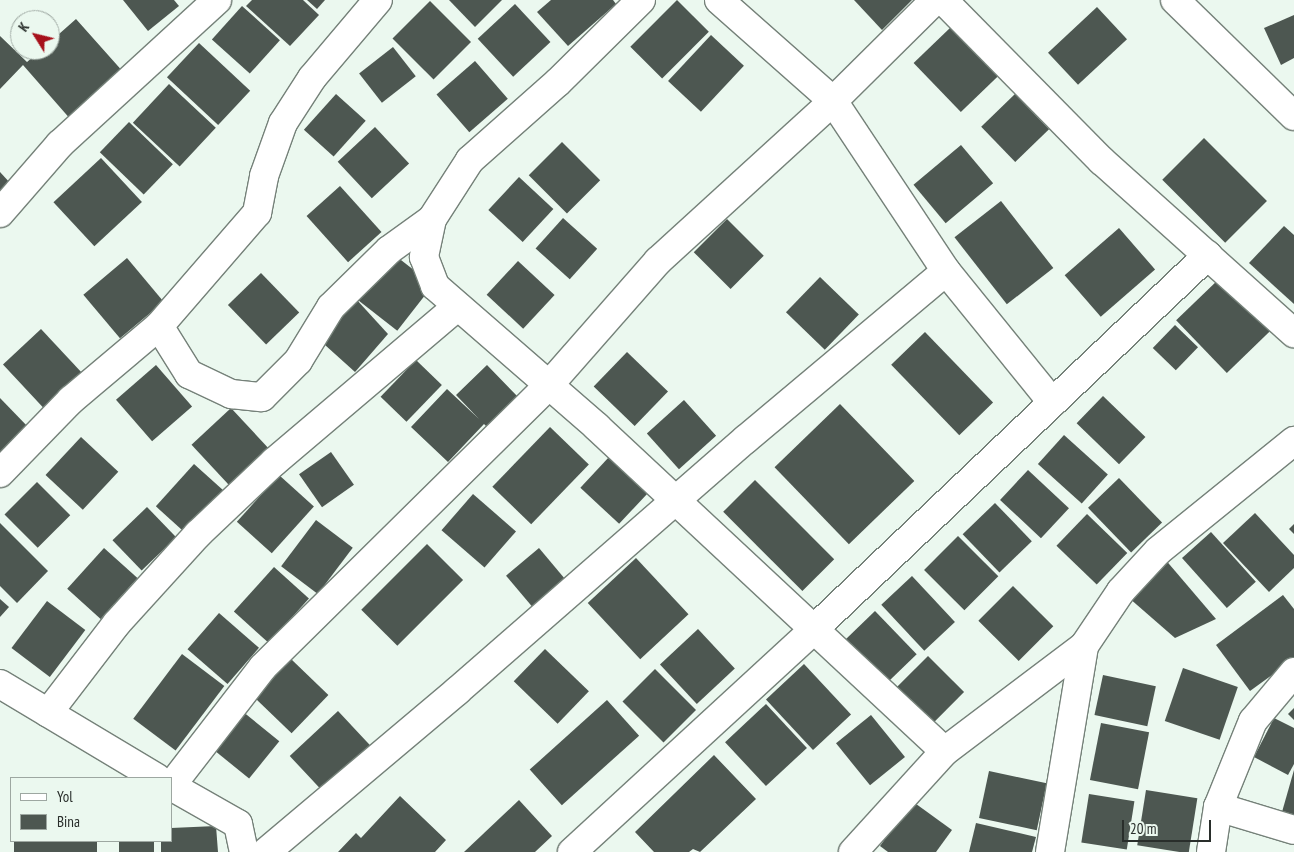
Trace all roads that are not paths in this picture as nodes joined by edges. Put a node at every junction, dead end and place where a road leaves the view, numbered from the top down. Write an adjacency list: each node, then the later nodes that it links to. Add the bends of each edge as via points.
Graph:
1 (218, 0): 10 (street, via 60,144)
2 (378, 0): 15 (street, via 312,78 284,123 264,176 257,212)
3 (641, 0): 11 (street, via 558,82 470,160)
4 (719, 0): 8 (street)
5 (935, 0): 8 (street)
6 (943, 0): 12 (street, via 1102,161)
7 (1175, 0): 9 (street)
8 (833, 101): 13 (street); 17 (street, via 658,261)
9 (1294, 116)
10 (0, 213)
11 (432, 219): 14 (street, via 424,257 435,286); 15 (street, via 389,250 331,307 298,361 262,397 231,394 189,374)
12 (1208, 255): 16 (street); 18 (street)
13 (946, 271): 18 (street); 21 (street)
14 (456, 307): 17 (street); 26 (street, via 274,462 198,534 117,623)
15 (159, 326): 20 (street, via 71,400)
16 (1294, 333)
17 (549, 385): 21 (street); 29 (street, via 263,667)
18 (1052, 402): 22 (street)
19 (1294, 441): 23 (street, via 1158,551 1121,591)
20 (0, 473)
21 (674, 501): 22 (street); 34 (street, via 457,691)
22 (812, 631): 27 (street); 35 (street)
23 (1084, 646): 27 (street); 37 (street)
24 (1294, 672): 31 (street, via 1254,721)
25 (0, 684): 26 (street)
26 (48, 713): 28 (street)
27 (945, 751): 36 (street)
28 (155, 777)
29 (172, 785)
30 (172, 787): 33 (street, via 238,824)
31 (1218, 807): 32 (street); 38 (street)
32 (1294, 830)
33 (244, 852)
34 (266, 852)
35 (572, 852)
36 (853, 852)
37 (1050, 852)
38 (1211, 852)

